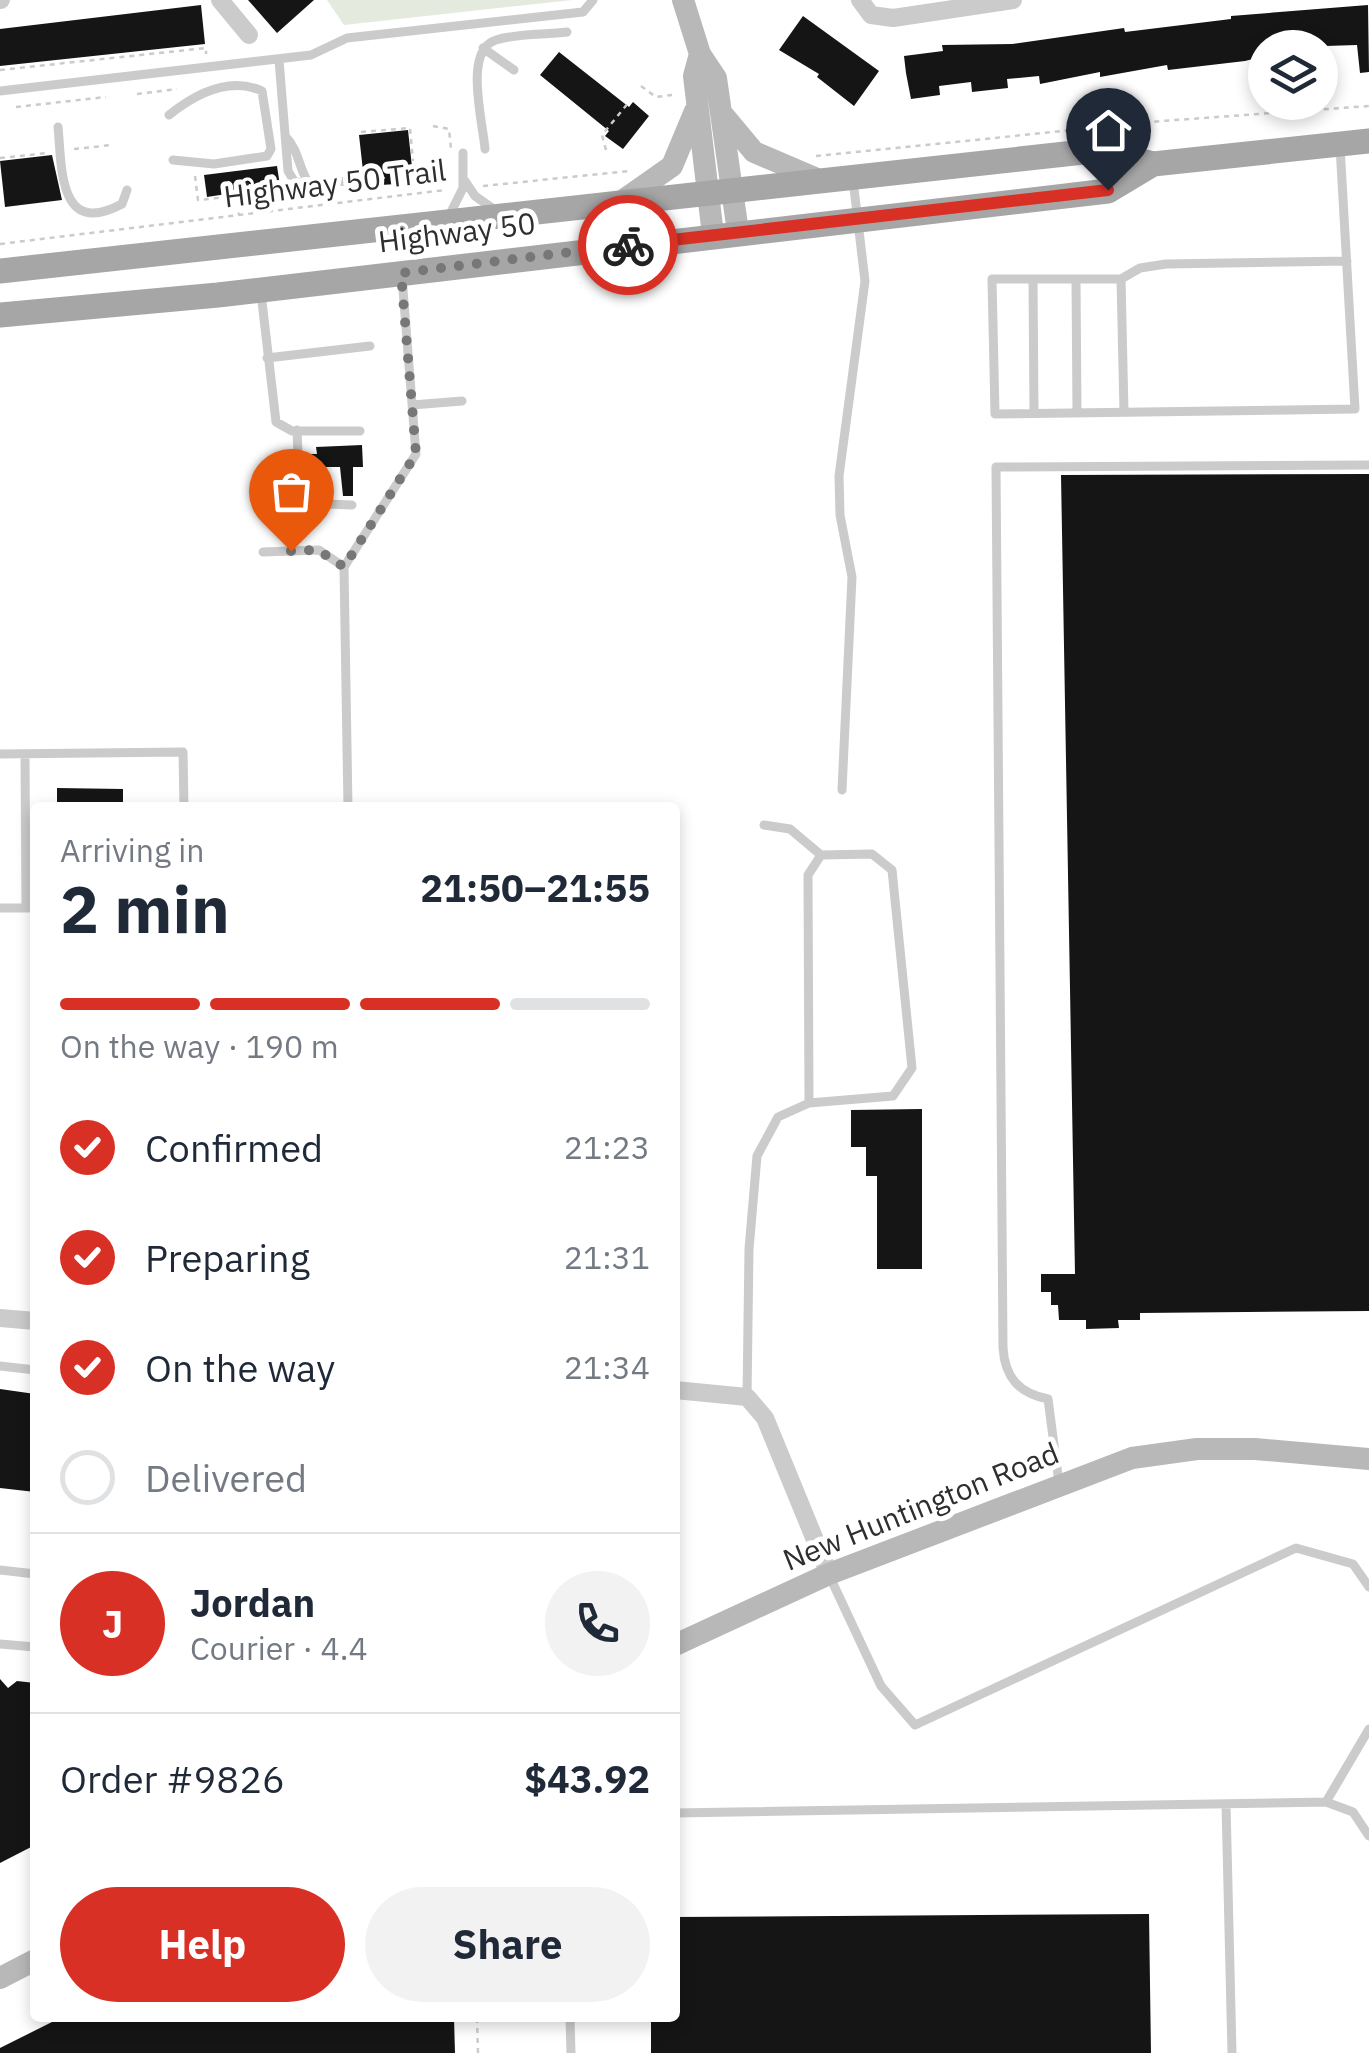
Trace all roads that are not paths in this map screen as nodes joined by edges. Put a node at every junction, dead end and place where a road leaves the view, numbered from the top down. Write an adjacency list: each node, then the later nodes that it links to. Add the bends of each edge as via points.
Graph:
1 (220, 0): 7 (street)
2 (593, 0): 10 (lane, via 583,12 347,38 311,56)
3 (683, 0): 9 (street)
4 (860, 0): 5 (street, via 871,15 892,18)
5 (1013, 0)
6 (567, 32): 8 (lane, via 502,39)
7 (249, 35)
8 (483, 48): 11 (lane); 19 (lane, via 476,65)
9 (700, 54): 13 (street); 14 (street, via 716,78)
10 (278, 60): 12 (lane); 25 (lane, via 290,177 310,185)
11 (514, 70)
12 (0, 92)
13 (697, 103): 30 (street); 31 (street, via 672,166)
14 (720, 110): 27 (street, via 754,152); 30 (street)
15 (169, 116): 21 (lane, via 182,104 236,84 262,90 267,117 267,156 214,164)
16 (58, 127): 29 (lane, via 64,187 74,206 114,208)
17 (1369, 140): 18 (main road, Highway 50)
18 (1340, 144): 22 (main road, Highway 50); 36 (lane)
19 (484, 150)
20 (463, 152): 28 (lane)
21 (174, 160)
22 (1153, 164): 26 (main road, Highway 50, via 1102,150); 33 (main road, Highway 50, via 1108,190)
23 (427, 172): 24 (lane)
24 (400, 176)
25 (377, 178)
26 (853, 178): 27 (main road, Highway 50); 33 (lane)
27 (822, 181): 30 (main road, Highway 50)
28 (466, 186): 32 (lane); 34 (lane)
29 (127, 190)
30 (720, 192): 31 (main road, Highway 50); 35 (street)
31 (618, 204): 32 (main road, Highway 50)
32 (512, 216): 34 (main road, Highway 50)
33 (858, 218): 35 (main road, Highway 50); 61 (lane, via 865,281 839,476 852,578)
34 (443, 224): 37 (main road, Highway 50)
35 (726, 233): 38 (main road, Highway 50)
36 (1347, 261): 41 (lane, via 1166,264); 48 (lane, via 1355,408)
37 (0, 271)
38 (401, 273): 42 (main road, Highway 50); 47 (lane)
39 (1033, 279): 40 (lane); 50 (lane); 50 (lane, via 992,280 995,414)
40 (1076, 279): 41 (lane); 49 (lane)
41 (1121, 279): 48 (lane)
42 (260, 290): 43 (main road, Highway 50); 45 (lane)
43 (0, 315)
44 (370, 346): 45 (lane)
45 (267, 358): 51 (lane, via 276,422)
46 (462, 401): 47 (lane)
47 (412, 405): 58 (lane, via 416,454)
48 (1124, 412): 49 (lane)
49 (1077, 413): 50 (lane)
50 (1034, 414)
51 (298, 430): 52 (lane); 54 (lane)
52 (360, 431)
53 (1369, 464): 77 (lane, via 996,468 1003,1348 1012,1382 1048,1399)
54 (300, 503): 55 (lane); 56 (lane)
55 (271, 504)
56 (352, 504)
57 (263, 552): 58 (lane, via 318,550)
58 (344, 567): 63 (lane)
59 (0, 754): 60 (lane)
60 (25, 754): 62 (lane, via 183,752); 66 (lane)
61 (842, 790)
62 (184, 802)
63 (348, 802)
64 (764, 824): 65 (lane, via 790,829)
65 (821, 855): 69 (lane, via 808,875); 69 (lane, via 872,854 892,870 912,1068 893,1096)
66 (30, 882)
67 (0, 908): 68 (lane)
68 (30, 908)
69 (809, 1103): 75 (lane, via 778,1117 757,1156)
70 (0, 1318): 71 (street)
71 (30, 1321)
72 (0, 1366): 73 (lane)
73 (30, 1369)
74 (680, 1390): 75 (street)
75 (747, 1397): 80 (street, via 765,1418)
76 (1369, 1459): 77 (street, New Huntington Road, via 1198,1449 1132,1458)
77 (1059, 1484): 80 (street, New Huntington Road)
78 (0, 1570): 79 (lane)
79 (30, 1573)
80 (829, 1574): 81 (lane, via 881,1686 915,1725 1296,1548 1354,1564); 82 (street, New Huntington Road)
81 (1369, 1587)
82 (680, 1643)
83 (0, 1644): 84 (lane)
84 (30, 1647)
85 (1369, 1729): 86 (lane)
86 (1326, 1802): 87 (lane); 89 (lane, via 1354,1812)
87 (1226, 1804): 88 (lane); 94 (lane)
88 (680, 1813)
89 (1369, 1836)
90 (30, 1963): 91 (street)
91 (0, 1978)
92 (570, 2022): 93 (lane)
93 (571, 2053)
94 (1232, 2053)

